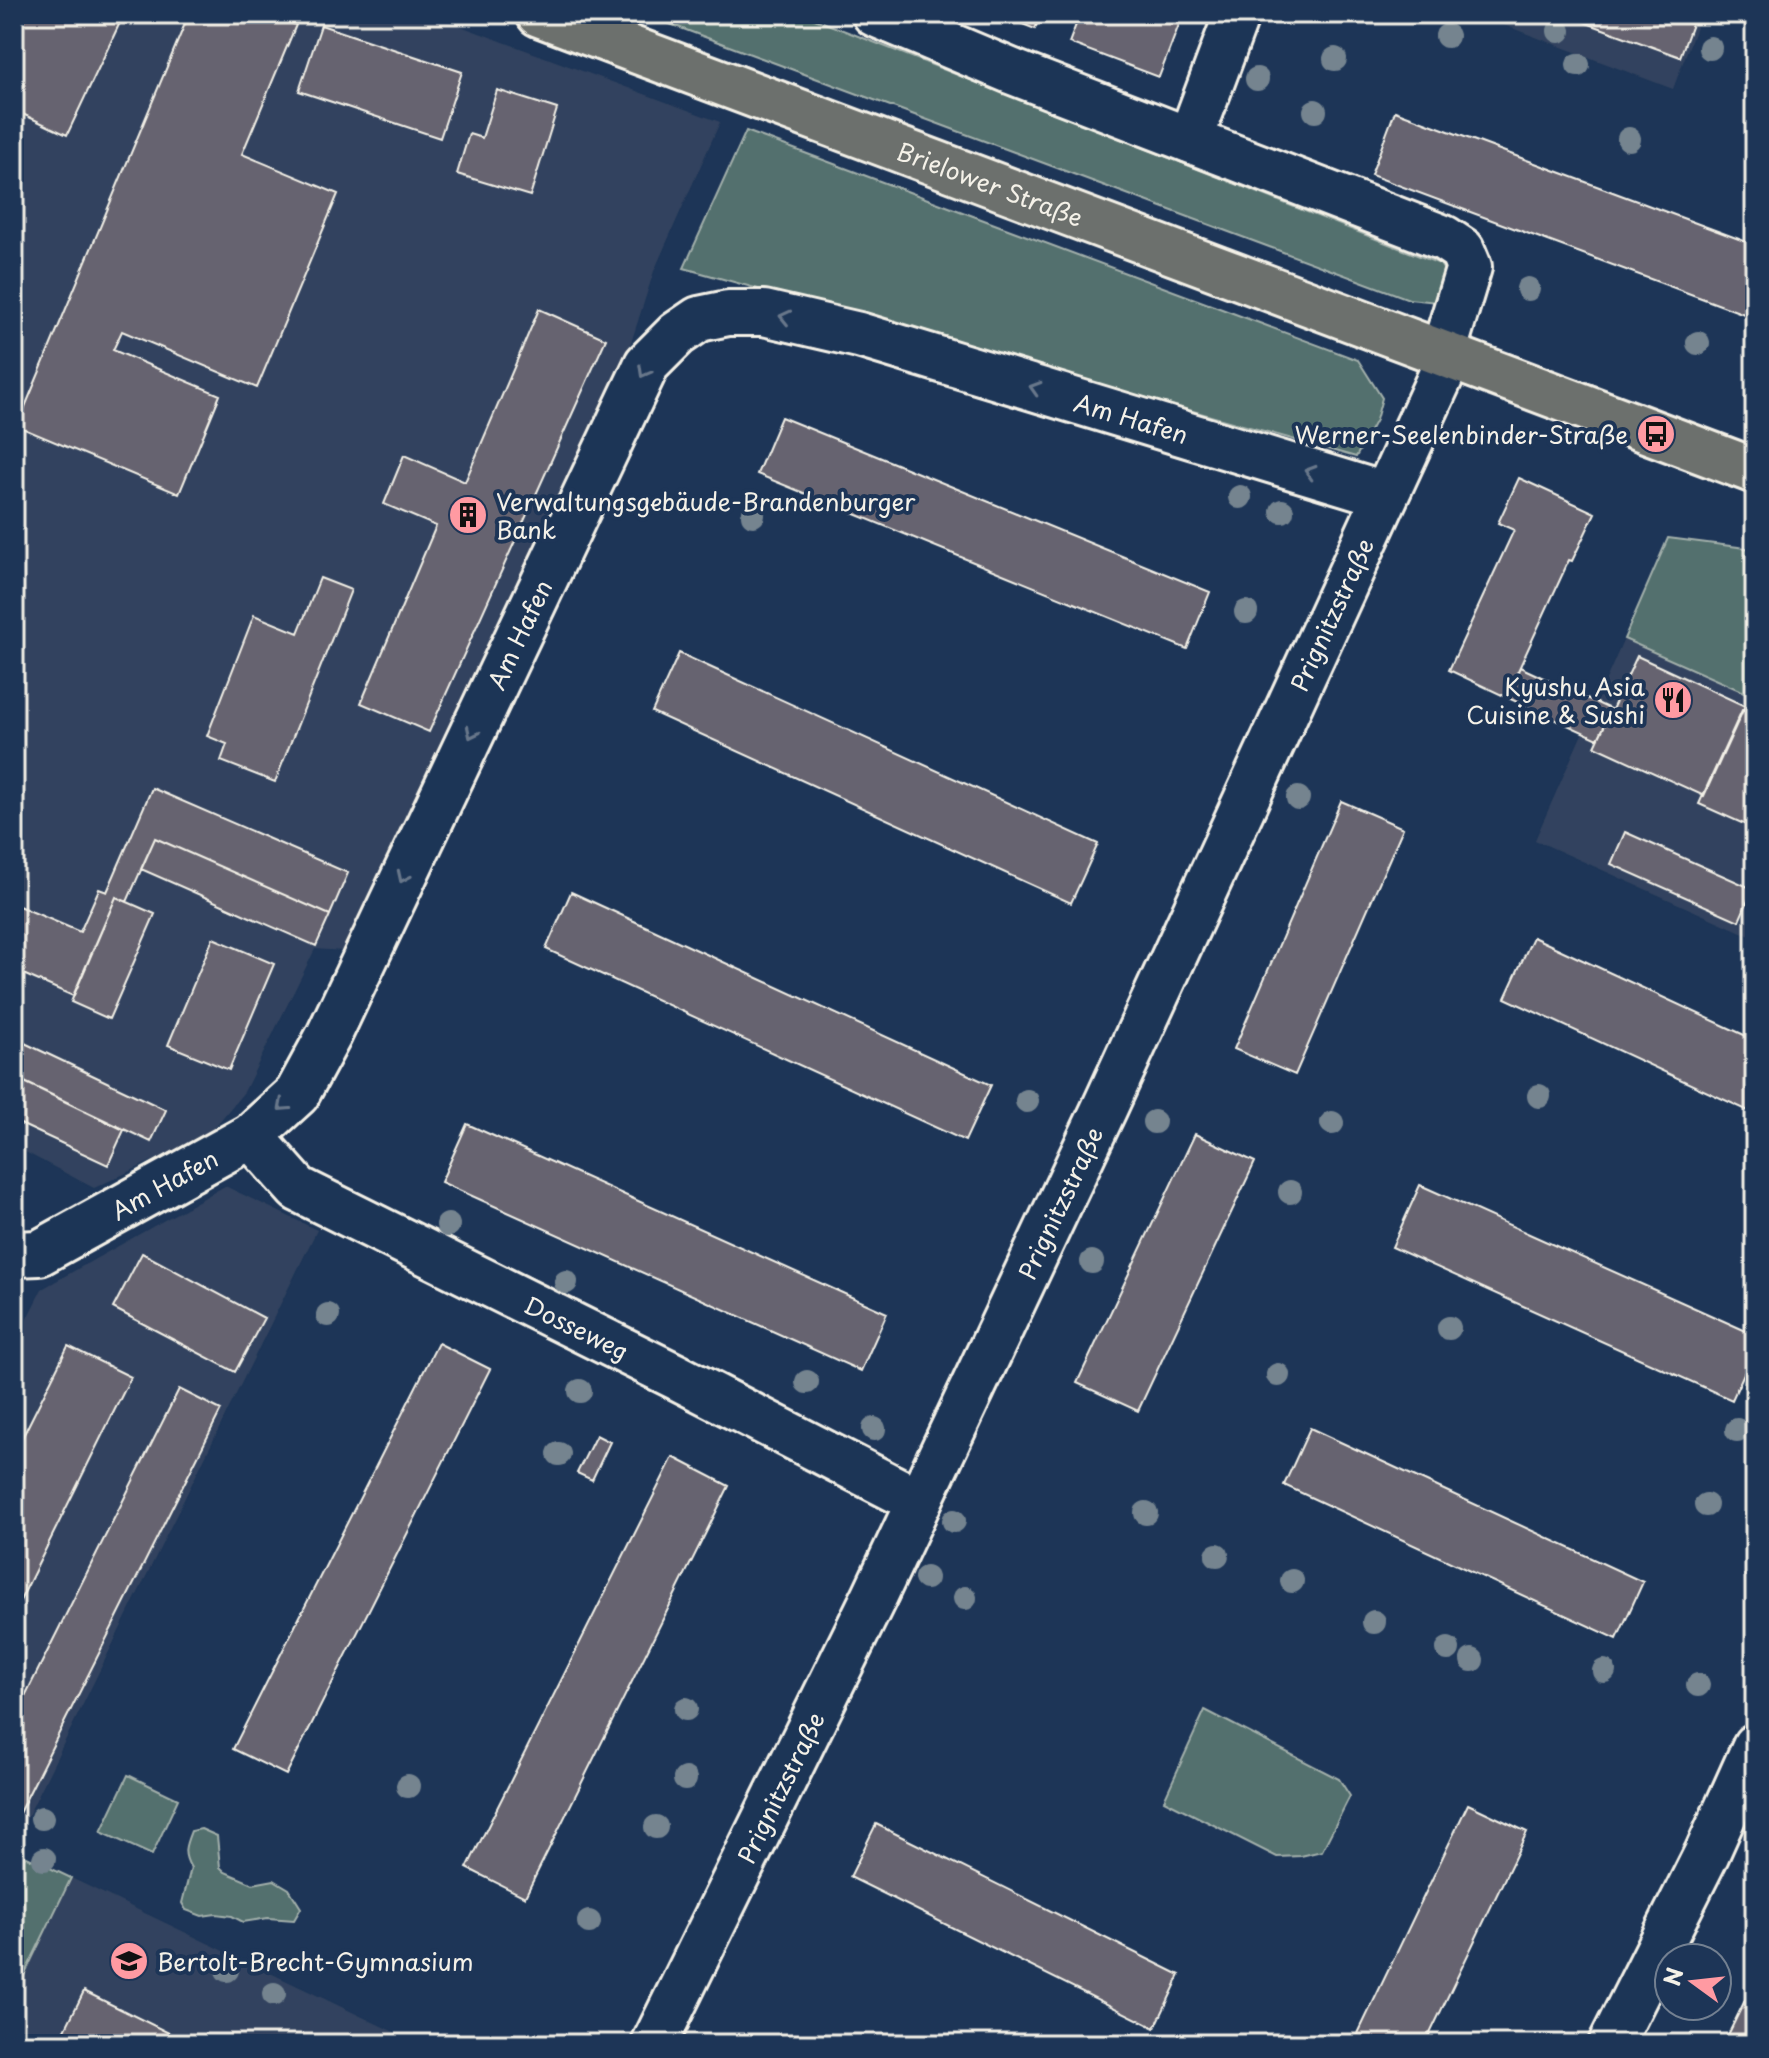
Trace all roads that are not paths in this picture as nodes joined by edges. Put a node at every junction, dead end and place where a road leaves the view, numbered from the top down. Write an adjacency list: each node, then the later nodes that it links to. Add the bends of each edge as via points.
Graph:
1 (539, 14): 5 (main road, Brielower Straße)
2 (875, 14): 4 (street)
3 (1233, 24): 4 (street)
4 (1190, 140): 5 (street, via 1444,238 1462,250 1469,267)
5 (1446, 354): 6 (main road, Brielower Straße); 7 (street, Prignitzstraße)
6 (1755, 471)
7 (1385, 495): 8 (street, Am Hafen, one-way to 8, via 859,335 764,313 699,319 647,364 329,1035 297,1094); 10 (street, Prignitzstraße)
8 (251, 1136): 9 (street, Am Hafen, via 39,1253); 10 (street, Dosseweg, via 298,1189)
9 (14, 1254)
10 (918, 1501): 12 (street, Prignitzstraße)
11 (1755, 1746): 13 (street)
12 (654, 2044)
13 (1611, 2044)

